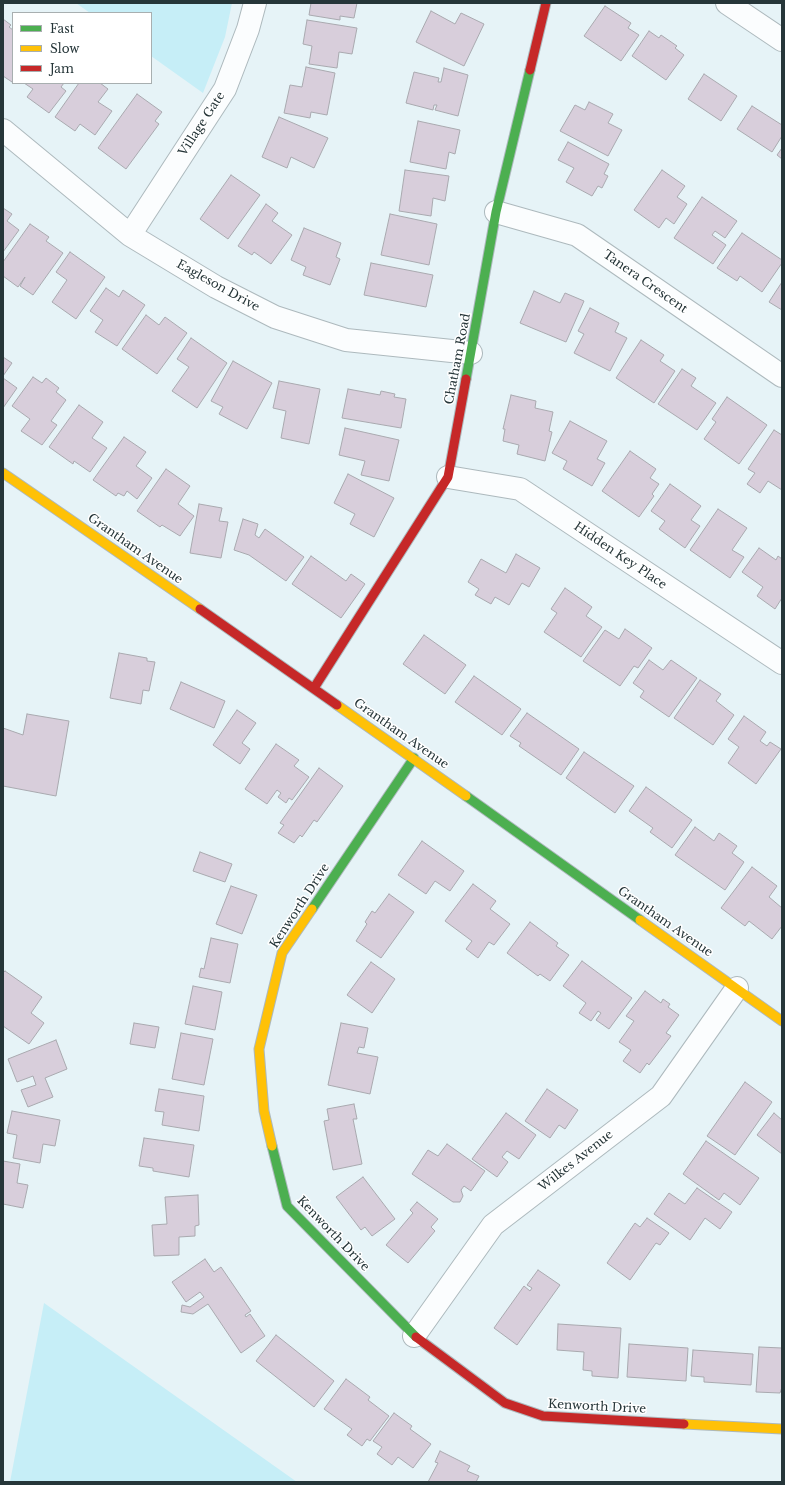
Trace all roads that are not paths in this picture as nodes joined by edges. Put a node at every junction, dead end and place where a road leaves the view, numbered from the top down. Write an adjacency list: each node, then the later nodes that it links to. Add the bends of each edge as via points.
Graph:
1 (254, 3): 7 (street, Village Gate, via 248,29 225,89)
2 (546, 3): 6 (street, Chatham Road)
3 (727, 3): 4 (street)
4 (782, 40)
5 (3, 130): 7 (street, Eagleson Drive)
6 (496, 212): 8 (street, Chatham Road); 9 (street, Tanera Crescent, via 577,235)
7 (130, 235): 8 (street, Eagleson Drive, via 216,287 275,317 346,340)
8 (472, 353): 11 (street, Chatham Road)
9 (782, 376)
10 (3, 473): 13 (street, Grantham Avenue)
11 (448, 477): 12 (street, Hidden Key Place, via 520,489); 13 (street, Chatham Road)
12 (782, 663)
13 (314, 688): 14 (street, Grantham Avenue)
14 (414, 758): 15 (street, Grantham Avenue); 17 (street, Kenworth Drive, via 282,953 259,1049 264,1110 287,1206)
15 (737, 988): 16 (street, Grantham Avenue); 17 (street, Wilkes Avenue, via 661,1096 493,1225)
16 (782, 1021)
17 (414, 1336): 18 (street, Kenworth Drive, via 505,1403 543,1416)
18 (782, 1429)

